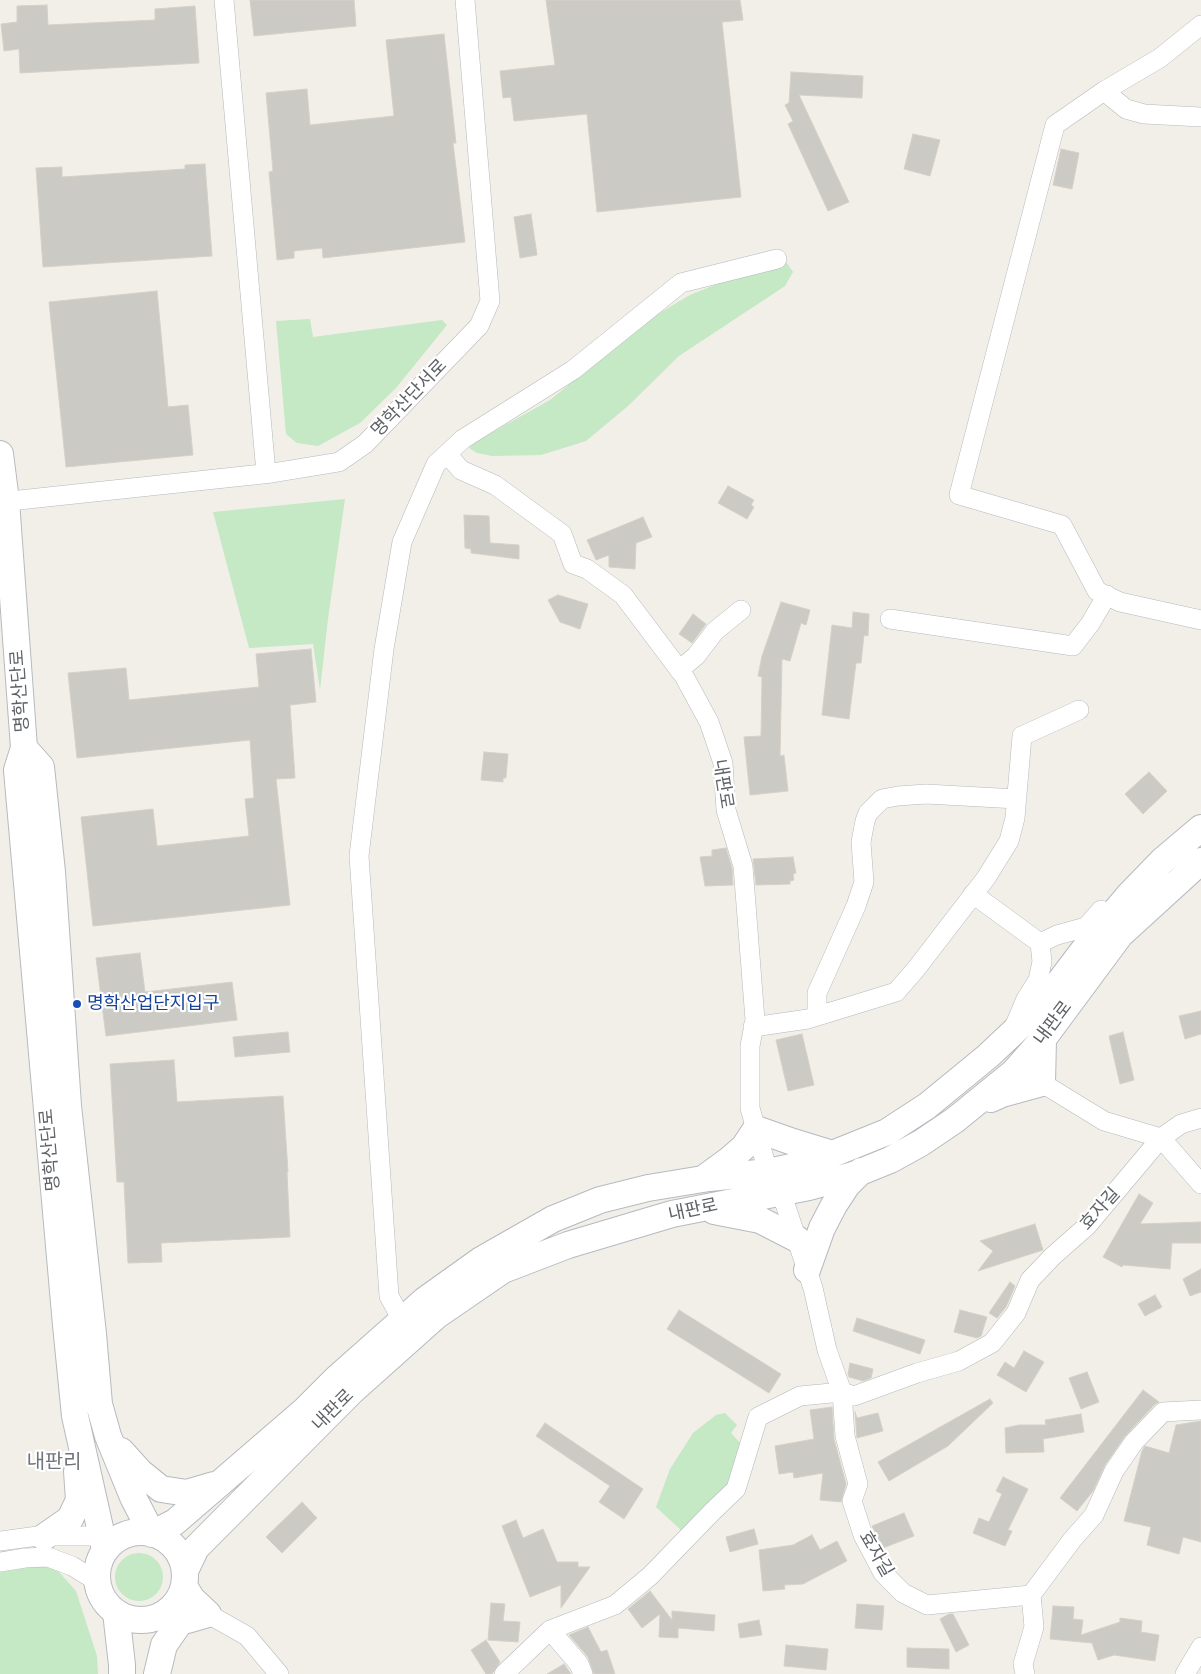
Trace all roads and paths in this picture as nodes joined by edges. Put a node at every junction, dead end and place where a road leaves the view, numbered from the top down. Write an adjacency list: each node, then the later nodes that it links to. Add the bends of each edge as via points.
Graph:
1 (224, 0): 9 (street)
2 (466, 0): 9 (street, 명학산단서로, via 490,301 479,326 354,453 340,462)
3 (1201, 24): 4 (street, via 1160,58)
4 (1104, 91): 5 (street, via 1126,109 1144,114); 11 (street, via 1055,125 959,495 1062,525 1097,591)
5 (1201, 117)
6 (777, 259): 8 (street, via 681,283 573,370 463,439)
7 (0, 454): 10 (street, 명학산단로)
8 (446, 454): 15 (street, 내판로, via 461,470 495,485 562,534 573,564 587,569 623,595); 41 (street, via 436,464 402,542 384,649 360,856 389,1296)
9 (266, 473): 10 (street, 명학산단서로)
10 (3, 501): 17 (street, 명학산단로)
11 (1107, 595): 13 (street, via 1073,646); 14 (street, via 1120,602)
12 (741, 610): 15 (street, via 715,631 696,656)
13 (890, 619)
14 (1201, 620)
15 (679, 670): 25 (street, 내판로, via 709,722 723,763 726,810 743,866)
16 (1079, 710): 18 (street, via 1022,736)
17 (24, 748): 44 (street, 명학산단로, via 17,770); 45 (street, 명학산단로, via 41,767 52,872 68,1106 99,1404)
18 (1017, 799): 22 (street, via 1009,841); 24 (street, via 926,794 898,796 882,799 868,813 861,842 864,882 817,993)
19 (1201, 828): 21 (street, 내판로)
20 (1201, 861): 27 (street, 내판로, via 1120,935)
21 (1136, 887): 23 (street, via 1112,897 1086,927); 26 (street, 내판로, via 1054,988)
22 (973, 894): 23 (street); 24 (street, via 896,992)
23 (1040, 943): 26 (street, via 1042,962 1038,980)
24 (817, 1016): 25 (street)
25 (753, 1027): 31 (street, 내판로, via 750,1108)
26 (1011, 1034): 33 (street, 내판로, via 927,1106 887,1132)
27 (1043, 1039): 28 (street); 29 (street, 내판로, via 1014,1072)
28 (1042, 1083): 29 (street, via 1002,1094); 32 (street, via 1104,1121)
29 (968, 1110): 34 (street, 내판로, via 920,1143)
30 (1201, 1118): 32 (street, 효자길, via 1181,1124)
31 (756, 1129): 33 (street); 35 (street, via 744,1147); 36 (street, 내판로)
32 (1161, 1138): 37 (street); 42 (street, 효자길, via 1087,1226 1030,1280 1016,1313 992,1343 959,1361 854,1396)
33 (832, 1154): 36 (street, 내판로, via 810,1162)
34 (861, 1171): 36 (street, 내판로, via 809,1187); 40 (street, via 834,1205)
35 (702, 1179): 36 (street, 내판로); 41 (street, 내판로, via 600,1200 553,1219 481,1260)
36 (775, 1182): 38 (street, 내판로); 39 (street)
37 (1201, 1184)
38 (698, 1209): 39 (street, via 760,1220); 52 (street, 내판로, via 568,1245 503,1270 436,1316 352,1391 196,1548)
39 (797, 1239): 40 (street)
40 (807, 1270): 42 (street, via 827,1350)
41 (402, 1320): 46 (street, 내판로)
42 (842, 1392): 54 (street, 효자길, via 845,1436 858,1484 852,1501 863,1535 883,1573 903,1593 927,1605); 58 (street, 효자길, via 800,1396 758,1417 736,1489 650,1576 615,1605)
43 (1201, 1410): 54 (street, via 1163,1412 1134,1442 1114,1471 1094,1515)
44 (76, 1420): 48 (street, via 79,1500 70,1518); 50 (street, 명학산단로)
45 (108, 1436): 46 (street, via 161,1490 187,1493); 47 (street, 명학산단로)
46 (220, 1483): 47 (street, 내판로, via 176,1522)
47 (152, 1534): 50 (street, via 130,1533); 52 (street, via 172,1544 181,1556)
48 (44, 1537): 49 (street); 50 (street)
49 (0, 1540)
50 (107, 1542): 53 (street, via 99,1562)
51 (0, 1562): 53 (street, via 48,1557 72,1566)
52 (185, 1578): 56 (street, via 192,1599); 57 (street, via 178,1600)
53 (98, 1582): 55 (street, via 106,1602)
54 (1031, 1595): 66 (street, via 1034,1627 1023,1664)
55 (116, 1612): 57 (street, via 128,1618); 60 (street)
56 (208, 1614): 62 (street, via 180,1622 164,1645); 63 (street, via 247,1636)
57 (156, 1618): 61 (street)
58 (550, 1630): 64 (street, 효자길); 65 (street)
59 (1201, 1647): 67 (street)
60 (122, 1674)
61 (145, 1674)
62 (157, 1674)
63 (279, 1674)
64 (504, 1674)
65 (584, 1674)
66 (1025, 1674)
67 (1185, 1674)

